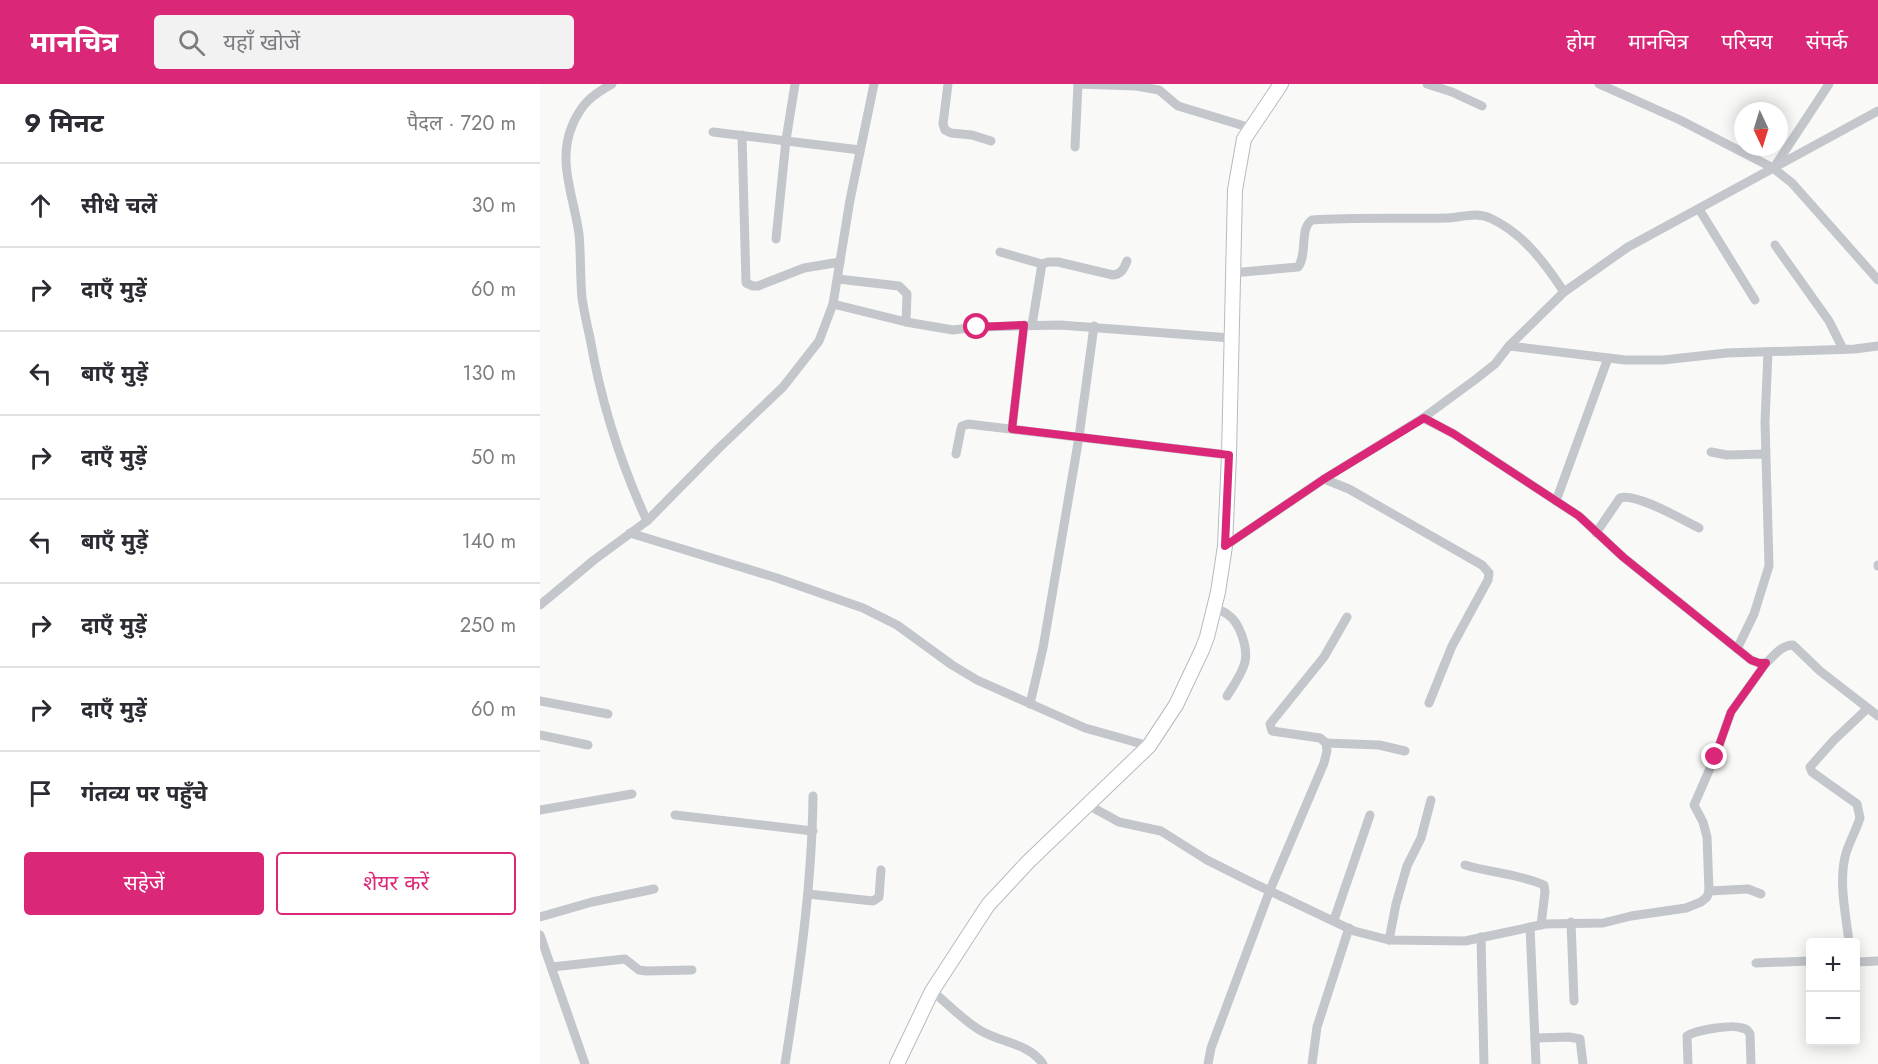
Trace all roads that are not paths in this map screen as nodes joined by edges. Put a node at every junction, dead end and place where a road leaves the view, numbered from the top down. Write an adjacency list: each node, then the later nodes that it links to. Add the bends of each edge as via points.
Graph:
1 (612, 84): 51 (street, via 594,93 571,127 566,171 579,232 582,299 596,371 624,468)
2 (795, 84): 15 (street)
3 (874, 84): 18 (street)
4 (948, 84): 16 (street, via 945,130)
5 (1078, 84): 12 (street, via 1159,90 1178,106); 17 (street)
6 (1281, 84): 12 (main road)
7 (1427, 84): 10 (street)
8 (1599, 84): 19 (street)
9 (1829, 84): 19 (street)
10 (1482, 106)
11 (1878, 111): 19 (street)
12 (1251, 129): 27 (main road, via 1244,139 1235,190)
13 (713, 132): 14 (street)
14 (742, 135): 15 (street); 25 (street, via 746,283 758,286 804,268)
15 (786, 140): 18 (street); 21 (street)
16 (991, 141)
17 (1076, 147)
18 (860, 150): 25 (street)
19 (1773, 168): 20 (street); 29 (street, via 1792,183)
20 (1699, 209): 30 (street, via 1628,247); 31 (street)
21 (776, 239)
22 (1775, 245): 39 (street, via 1829,321)
23 (1000, 252): 26 (street)
24 (1127, 261): 26 (street, via 1123,270 1113,275 1058,262)
25 (840, 262): 28 (street)
26 (1042, 264): 34 (street)
27 (1232, 273): 30 (street, via 1298,267 1303,258 1306,227 1312,220 1480,215 1492,218 1530,246); 36 (main road)
28 (838, 279): 32 (street); 33 (street, via 899,286 907,294)
29 (1878, 280)
30 (1564, 292): 37 (street)
31 (1755, 300)
32 (833, 304): 33 (street); 51 (street, via 819,340 783,387)
33 (906, 322): 34 (street, via 953,330)
34 (1028, 325): 35 (street); 43 (street)
35 (1094, 326): 36 (street); 44 (street)
36 (1231, 338): 48 (main road)
37 (1509, 346): 41 (street); 42 (street, via 1495,364)
38 (1878, 346): 39 (street)
39 (1843, 349): 40 (street)
40 (1768, 352): 41 (street, via 1663,360); 47 (street)
41 (1608, 358): 50 (street)
42 (1424, 418): 49 (street); 50 (street)
43 (1012, 429): 44 (street); 46 (street, via 965,425)
44 (1079, 437): 48 (street); 64 (street)
45 (1711, 452): 47 (street)
46 (956, 454)
47 (1765, 454): 59 (street, via 1769,566 1754,614)
48 (1229, 455): 55 (main road)
49 (1324, 479): 55 (street); 63 (street, via 1349,489 1462,553 1486,567 1489,573 1452,646)
50 (1556, 501): 54 (street)
51 (647, 521): 53 (street)
52 (1699, 528): 54 (street, via 1624,496)
53 (630, 533): 56 (street); 64 (street, via 863,608 897,625 977,680)
54 (1596, 533): 59 (street)
55 (1225, 546): 57 (main road)
56 (540, 605)
57 (1214, 608): 61 (street, via 1235,621 1245,645 1246,659); 71 (main road, via 1207,637 1185,686)
58 (1347, 617): 69 (street, via 1324,657 1270,724 1272,731 1320,738)
59 (1737, 649): 60 (street, via 1751,660)
60 (1766, 663): 65 (street, via 1787,645 1793,645); 85 (street, via 1731,712 1694,805 1707,837)
61 (1227, 696)
62 (540, 701): 66 (street)
63 (1429, 703)
64 (1030, 704): 71 (street, via 1085,728)
65 (1868, 708): 67 (street); 96 (street, via 1810,767 1857,804 1860,812 1844,865)
66 (608, 714)
67 (1878, 716)
68 (540, 735): 70 (street)
69 (1326, 743): 72 (street, via 1379,745); 84 (street, via 1324,763)
70 (588, 745)
71 (1149, 746): 76 (main road)
72 (1405, 751)
73 (632, 794): 77 (street)
74 (813, 796): 80 (street)
75 (1431, 800): 97 (street, via 1421,838 1407,866)
76 (1088, 806): 84 (street, via 1119,822 1161,831 1207,860); 104 (main road, via 988,904)
77 (540, 810)
78 (675, 815): 80 (street)
79 (1370, 815): 89 (street)
80 (813, 831): 86 (street)
81 (1466, 865): 91 (street, via 1544,885)
82 (881, 870): 86 (street, via 879,897 873,901)
83 (654, 889): 88 (street)
84 (1270, 890): 89 (street); 111 (street)
85 (1709, 891): 87 (street, via 1748,889); 90 (street, via 1701,902 1686,908 1603,923)
86 (808, 894): 108 (street)
87 (1761, 894)
88 (540, 917)
89 (1334, 920): 93 (street)
90 (1572, 922): 91 (street); 105 (street)
91 (1541, 925): 92 (street)
92 (1530, 927): 95 (street); 106 (street)
93 (1349, 928): 97 (street); 112 (street, via 1317,1027)
94 (540, 935): 102 (street)
95 (1481, 938): 97 (street); 113 (street)
96 (1849, 938)
97 (1389, 940)
98 (1806, 961): 101 (street)
99 (1878, 961): 100 (street)
100 (1860, 962)
101 (1756, 963)
102 (552, 967): 103 (street, via 625,959 639,970); 107 (street)
103 (692, 970)
104 (932, 990): 109 (main road); 110 (street, via 978,1029 1022,1046)
105 (1574, 1001)
106 (1535, 1038): 114 (street); 115 (street, via 1580,1039)
107 (585, 1064)
108 (785, 1064)
109 (897, 1064)
110 (1043, 1064)
111 (1208, 1064)
112 (1312, 1064)
113 (1484, 1064)
114 (1536, 1064)
115 (1583, 1064)
116 (1688, 1064): 117 (street, via 1687,1036 1738,1027 1750,1034)
117 (1751, 1064)

